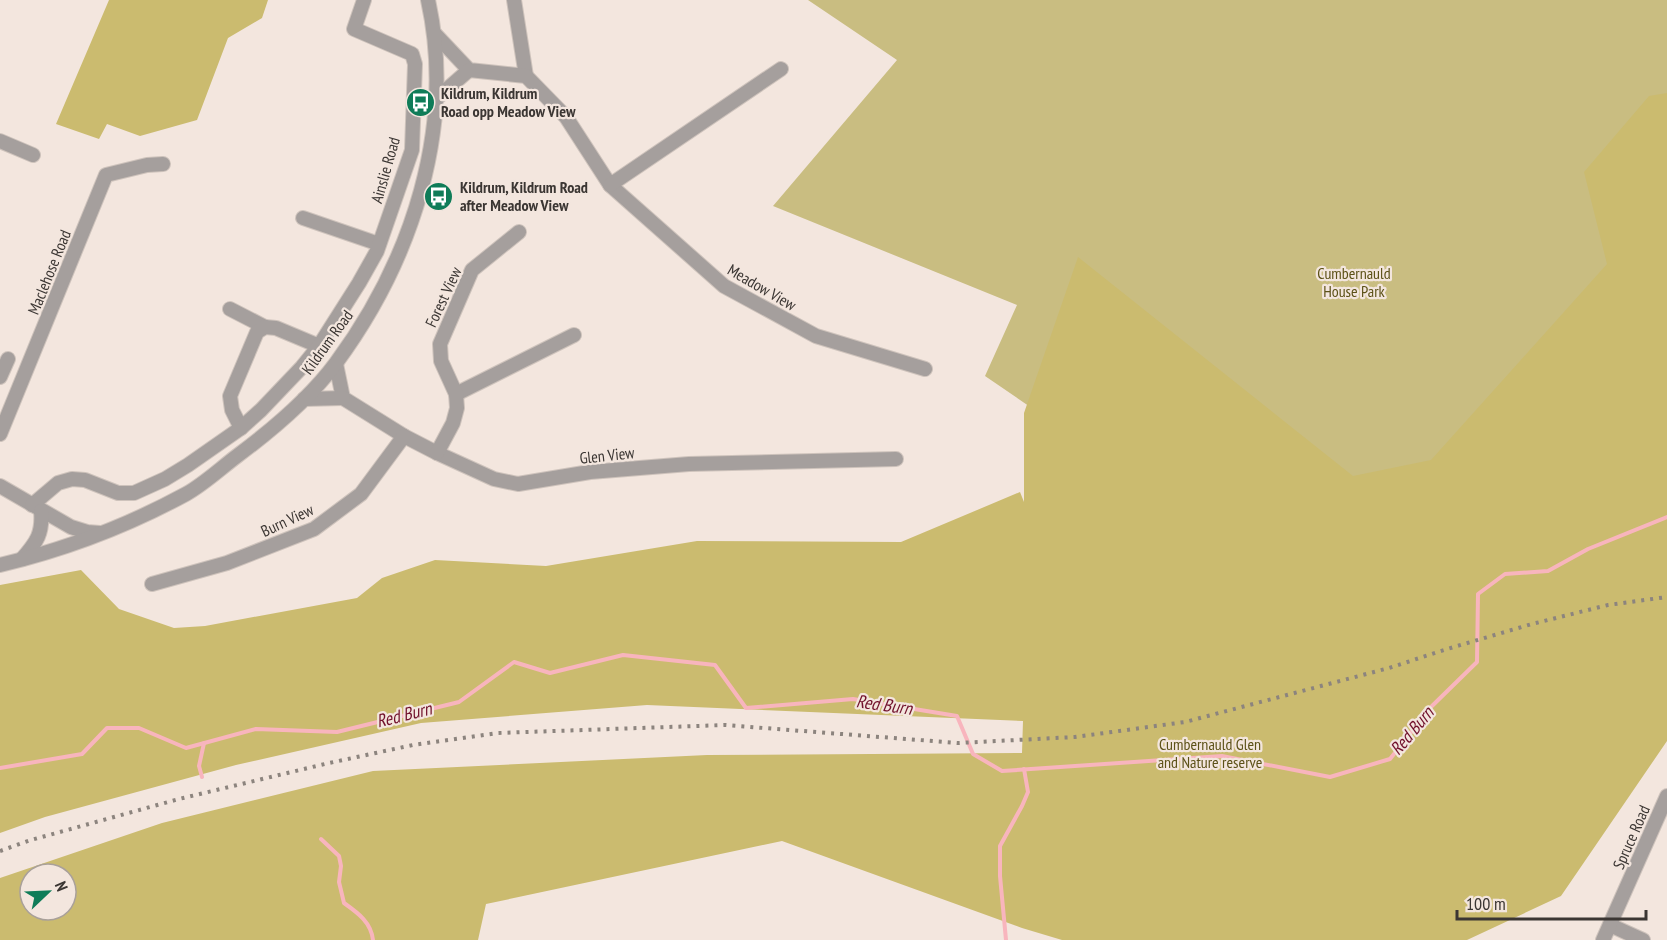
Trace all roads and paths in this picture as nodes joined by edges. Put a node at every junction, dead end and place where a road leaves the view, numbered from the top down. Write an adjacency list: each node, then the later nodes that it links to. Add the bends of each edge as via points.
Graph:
1 (364, 0): 15 (street, Ainslie Road, via 354,29 412,54 415,64 411,150)
2 (428, 0): 4 (street, Kildrum Road)
3 (514, 0): 7 (street)
4 (435, 34): 6 (street); 8 (street, Kildrum Road)
5 (781, 69): 12 (street)
6 (469, 70): 7 (street); 8 (street)
7 (526, 76): 12 (street, Meadow View, via 566,117)
8 (437, 98): 21 (street, Kildrum Road, via 432,143 408,232 375,303)
9 (0, 141): 10 (street)
10 (33, 155)
11 (163, 164): 27 (street, Maclehose Road, via 106,175)
12 (610, 185): 22 (street, Meadow View, via 723,286 816,336)
13 (303, 218): 15 (street)
14 (519, 232): 24 (street, Forest View, via 472,270 440,344 441,361)
15 (379, 244): 19 (street, Ainslie Road)
16 (230, 309): 17 (street)
17 (265, 327): 19 (street); 28 (street, via 257,332 230,396)
18 (574, 335): 24 (street)
19 (319, 346): 28 (street, Ainslie Road)
20 (8, 358): 23 (street)
21 (336, 364): 25 (street); 26 (street, Kildrum Road)
22 (926, 369)
23 (0, 377)
24 (456, 394): 30 (street, via 453,423)
25 (343, 398): 26 (street); 29 (street, Glen View)
26 (304, 399): 34 (street, Kildrum Road, via 270,431 188,493)
27 (2, 427)
28 (241, 428): 33 (street, Ainslie Road, via 165,479 134,493 118,493 86,480 72,479 58,483)
29 (404, 436): 30 (street, Glen View); 37 (street, Burn View, via 361,494 314,529 227,563)
30 (436, 453): 31 (street, Glen View, via 494,479 518,484 590,472 689,464)
31 (896, 459)
32 (0, 486): 33 (street)
33 (36, 508): 34 (street, via 71,527); 35 (street, via 40,533)
34 (102, 534): 35 (street, Kildrum Road)
35 (21, 560): 36 (street, Kildrum Road)
36 (0, 565)
37 (152, 584)
38 (1667, 796): 39 (street, Spruce Road)
39 (1610, 925): 40 (street, Spruce Road); 41 (street)
40 (1603, 940)
41 (1643, 940)

